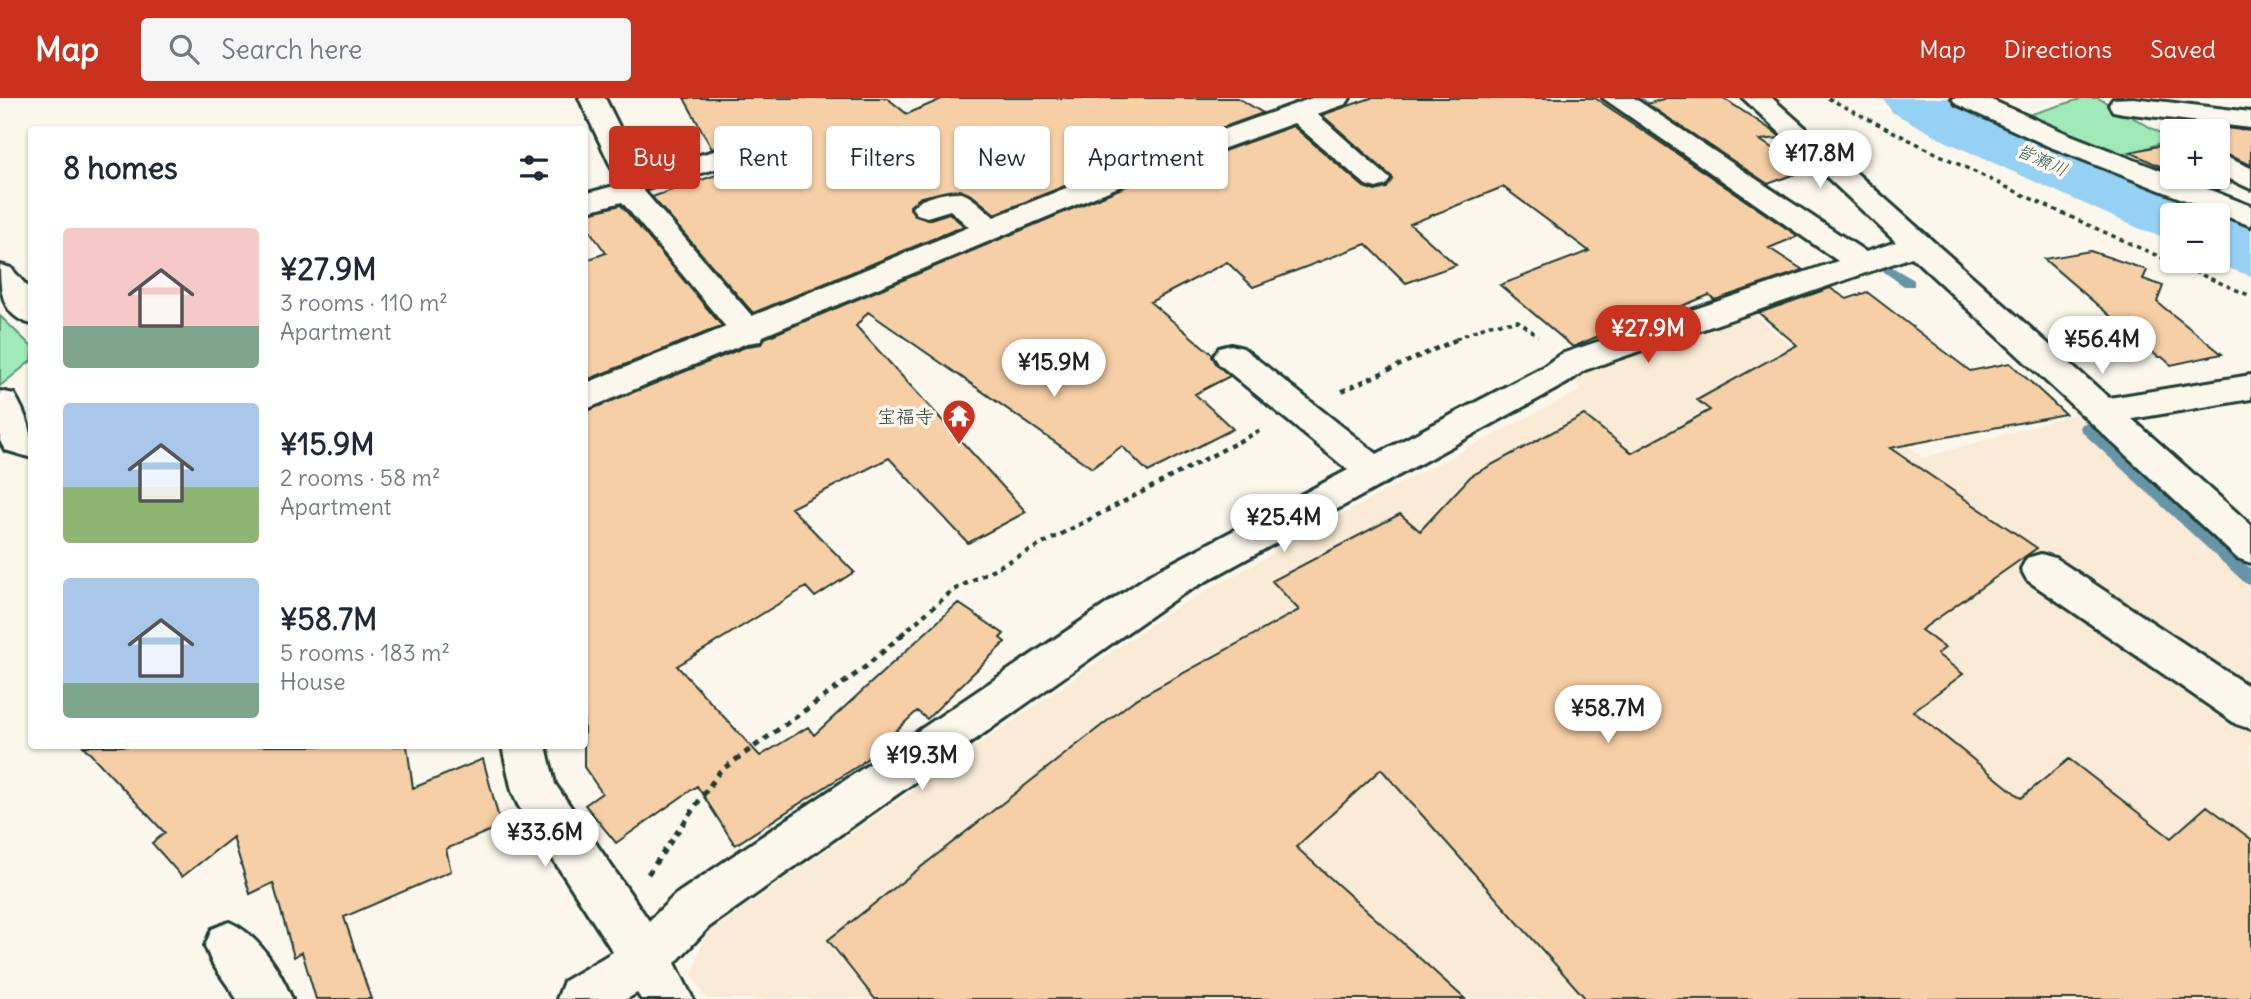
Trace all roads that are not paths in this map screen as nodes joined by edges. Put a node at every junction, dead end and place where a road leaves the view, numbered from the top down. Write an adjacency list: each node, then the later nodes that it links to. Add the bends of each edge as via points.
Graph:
1 (592, 98): 9 (street)
2 (1616, 98): 20 (street)
3 (1756, 98): 19 (street)
4 (1965, 98): 17 (street)
5 (1320, 102): 11 (street); 18 (street, via 1113,179)
6 (2116, 102): 7 (street); 8 (street)
7 (2233, 112)
8 (2160, 127)
9 (609, 133)
10 (2230, 168): 12 (street)
11 (1376, 179)
12 (2251, 180)
13 (622, 189): 15 (street)
14 (630, 189): 23 (street)
15 (588, 202)
16 (927, 208): 18 (street, via 956,199)
17 (2251, 217)
18 (991, 231): 23 (street)
19 (1917, 245): 20 (street); 28 (street)
20 (1861, 264): 30 (street, via 1573,362)
21 (0, 275): 22 (street)
22 (28, 309)
23 (749, 332): 26 (street)
24 (1231, 356): 30 (street)
25 (2251, 387): 28 (street)
26 (588, 396)
27 (11, 399): 29 (street, via 18,441)
28 (2100, 412): 31 (street)
29 (28, 444)
30 (1375, 472): 36 (street, via 1165,585 692,911)
31 (2251, 548)
32 (2041, 569): 33 (street)
33 (2251, 711)
34 (525, 749): 36 (street, via 534,791)
35 (229, 946): 37 (street)
36 (657, 979): 38 (street)
37 (267, 999)
38 (582, 999)

